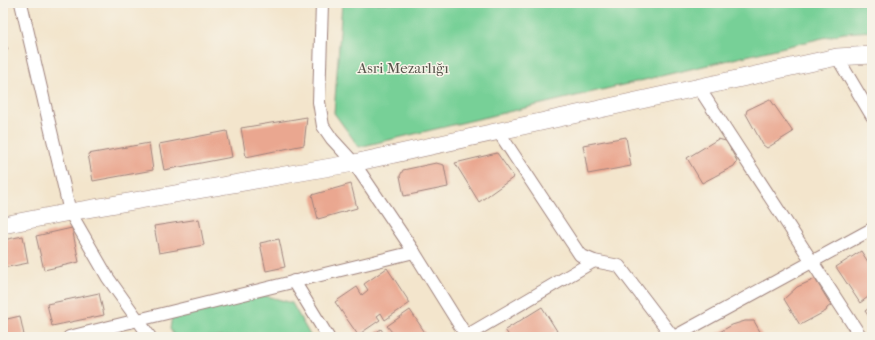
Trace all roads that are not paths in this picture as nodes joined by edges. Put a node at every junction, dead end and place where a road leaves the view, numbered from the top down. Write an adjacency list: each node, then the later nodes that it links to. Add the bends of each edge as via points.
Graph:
1 (21, 3): 9 (street)
2 (322, 3): 8 (street, via 319,102 323,126)
3 (872, 55): 4 (street)
4 (837, 57): 5 (street); 6 (street)
5 (699, 88): 7 (street); 14 (street)
6 (872, 116)
7 (498, 131): 8 (street); 13 (street, via 580,255)
8 (354, 163): 9 (street); 12 (street)
9 (70, 212): 10 (street); 16 (street, via 108,278)
10 (3, 225)
11 (872, 229): 14 (street)
12 (414, 252): 15 (street); 17 (street)
13 (594, 261): 17 (street); 21 (street, via 619,266)
14 (812, 262): 21 (street); 22 (street)
15 (294, 281): 16 (street); 20 (street)
16 (138, 320): 18 (street); 19 (street)
17 (466, 336)
18 (69, 337)
19 (150, 337)
20 (328, 337)
21 (674, 337)
22 (860, 337)

